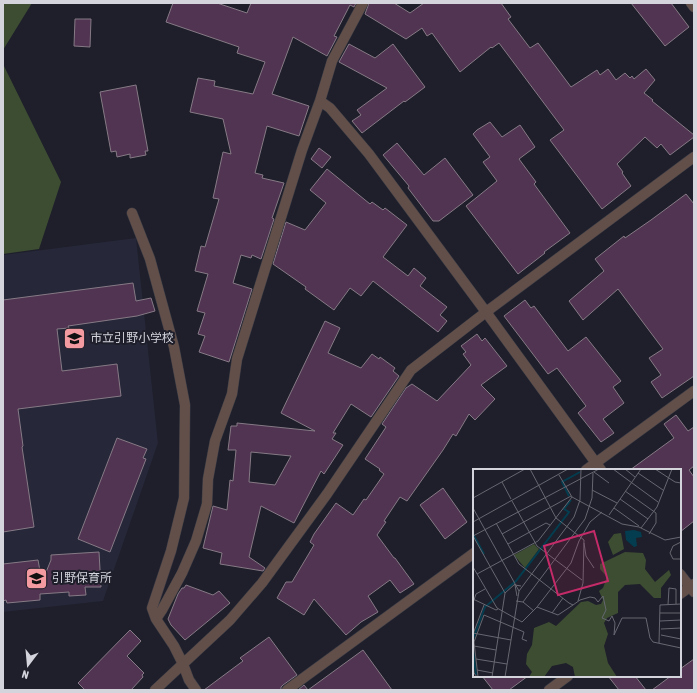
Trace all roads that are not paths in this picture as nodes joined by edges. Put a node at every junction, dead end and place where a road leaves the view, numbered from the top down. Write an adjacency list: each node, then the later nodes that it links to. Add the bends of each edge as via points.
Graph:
1 (363, 3): 4 (street, via 332,61)
2 (691, 3): 3 (street)
3 (694, 7)
4 (320, 101): 7 (street, via 330,108 369,154); 15 (street, via 302,150 237,358 232,394 215,441 208,479 207,504 196,541)
5 (694, 157): 7 (street)
6 (132, 213): 15 (street, via 150,259 174,347 185,405 184,498 171,551 152,608)
7 (486, 312): 9 (street); 16 (street, via 411,370 327,494 262,583 230,620)
8 (694, 391): 9 (street)
9 (599, 466): 10 (street)
10 (589, 469)
11 (473, 554): 20 (street)
12 (681, 575): 13 (street)
13 (693, 588): 14 (street)
14 (681, 594)
15 (156, 619): 16 (street)
16 (183, 664): 18 (street); 19 (street)
17 (567, 677): 21 (street)
18 (155, 690)
19 (196, 690)
20 (287, 690)
21 (549, 690)

